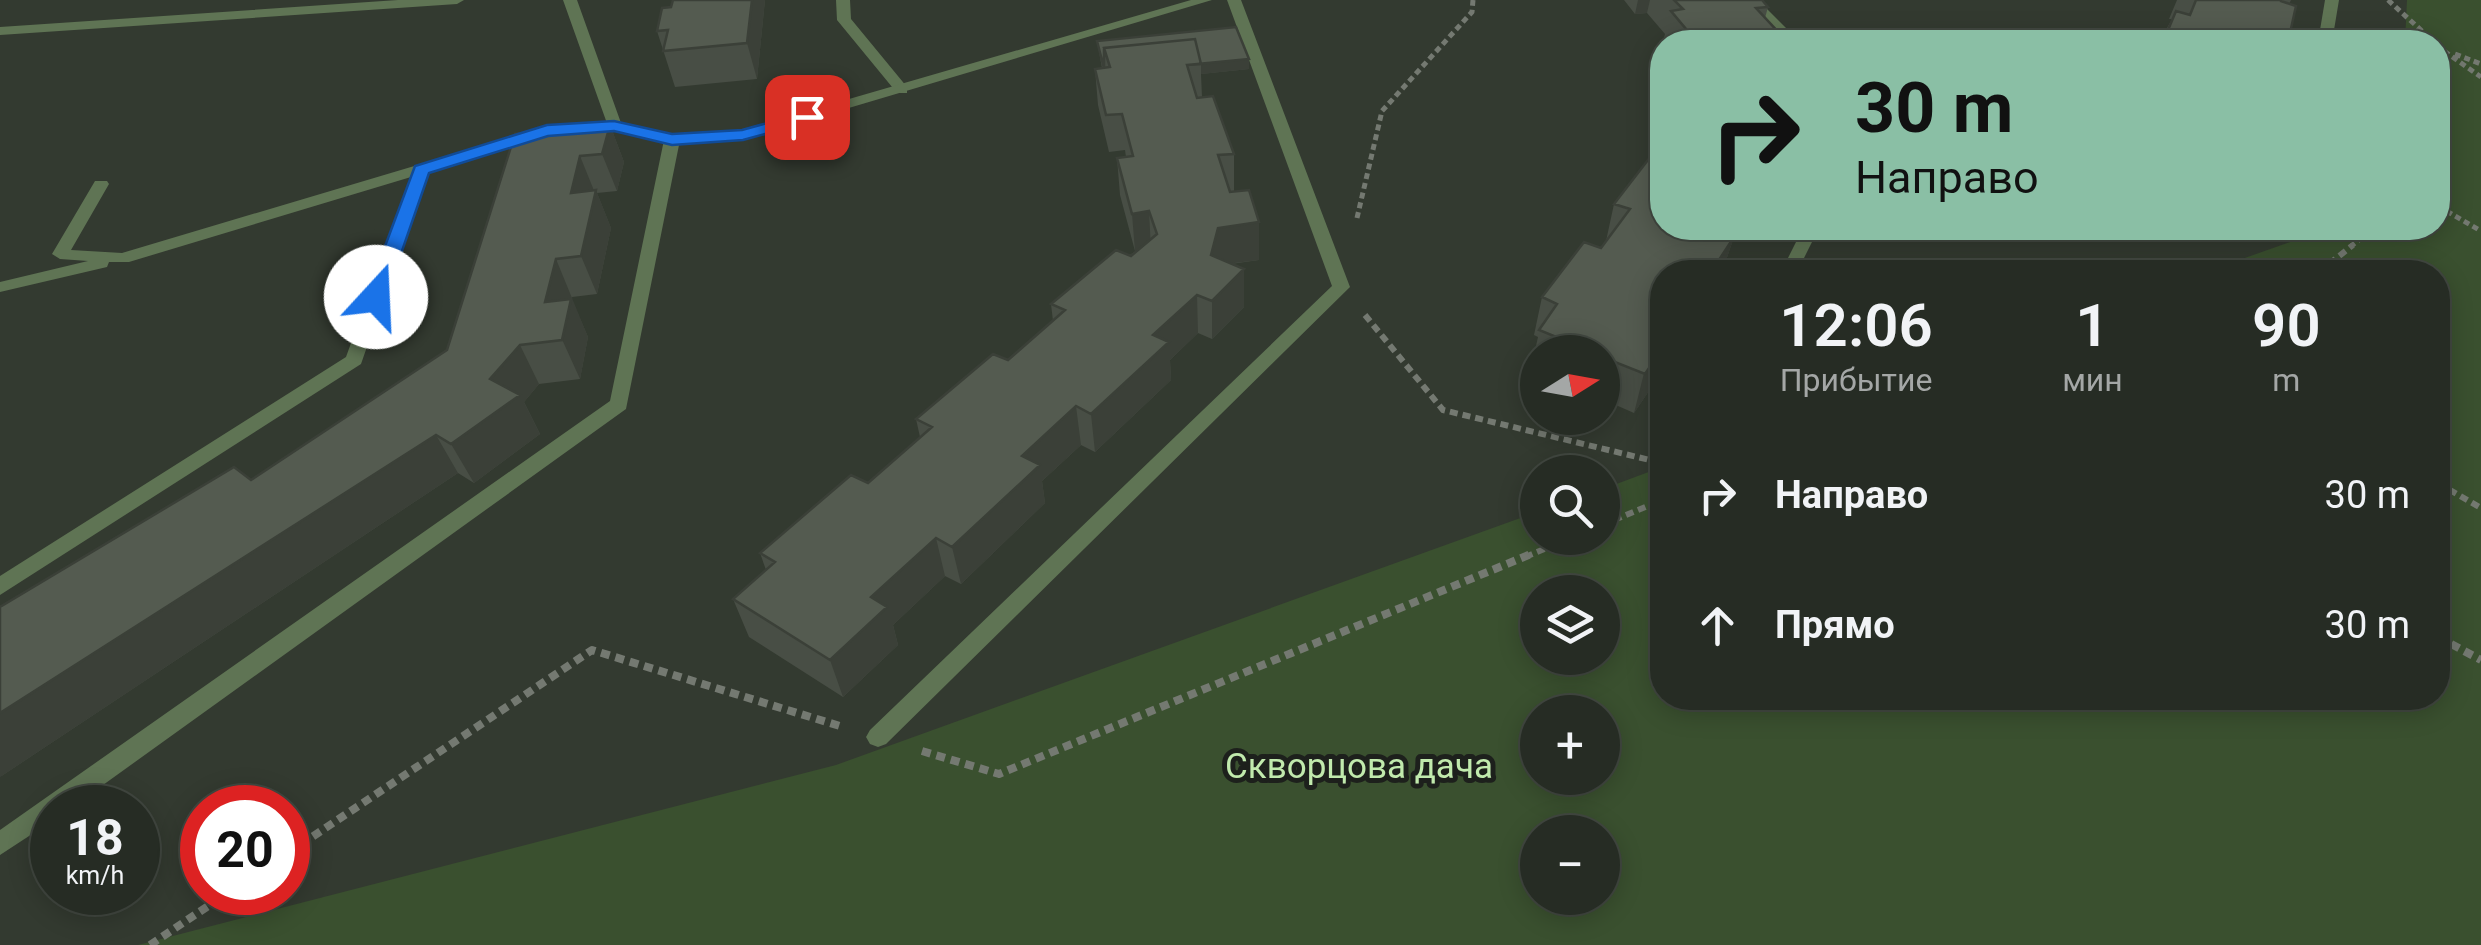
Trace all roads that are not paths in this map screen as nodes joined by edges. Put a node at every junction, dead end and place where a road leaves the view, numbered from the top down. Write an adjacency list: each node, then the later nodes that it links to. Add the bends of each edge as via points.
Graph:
1 (456, 0): 9 (street)
2 (570, 0): 13 (street)
3 (843, 0): 12 (street, via 844,20)
4 (1205, 0): 8 (street)
5 (1234, 0): 20 (street, via 1341,286)
6 (1750, 0): 10 (street)
7 (2332, 0): 11 (street)
8 (1180, 3): 12 (street)
9 (0, 30)
10 (1780, 30)
11 (2327, 30)
12 (902, 90): 14 (street, via 743,135)
13 (614, 126): 14 (street); 15 (street, via 547,130)
14 (672, 140): 21 (street, via 619,404)
15 (422, 170): 17 (street); 19 (street, via 354,360)
16 (101, 184): 17 (street, via 60,254)
17 (123, 258): 18 (street)
18 (0, 287)
19 (0, 587)
20 (878, 737)
21 (0, 844)

